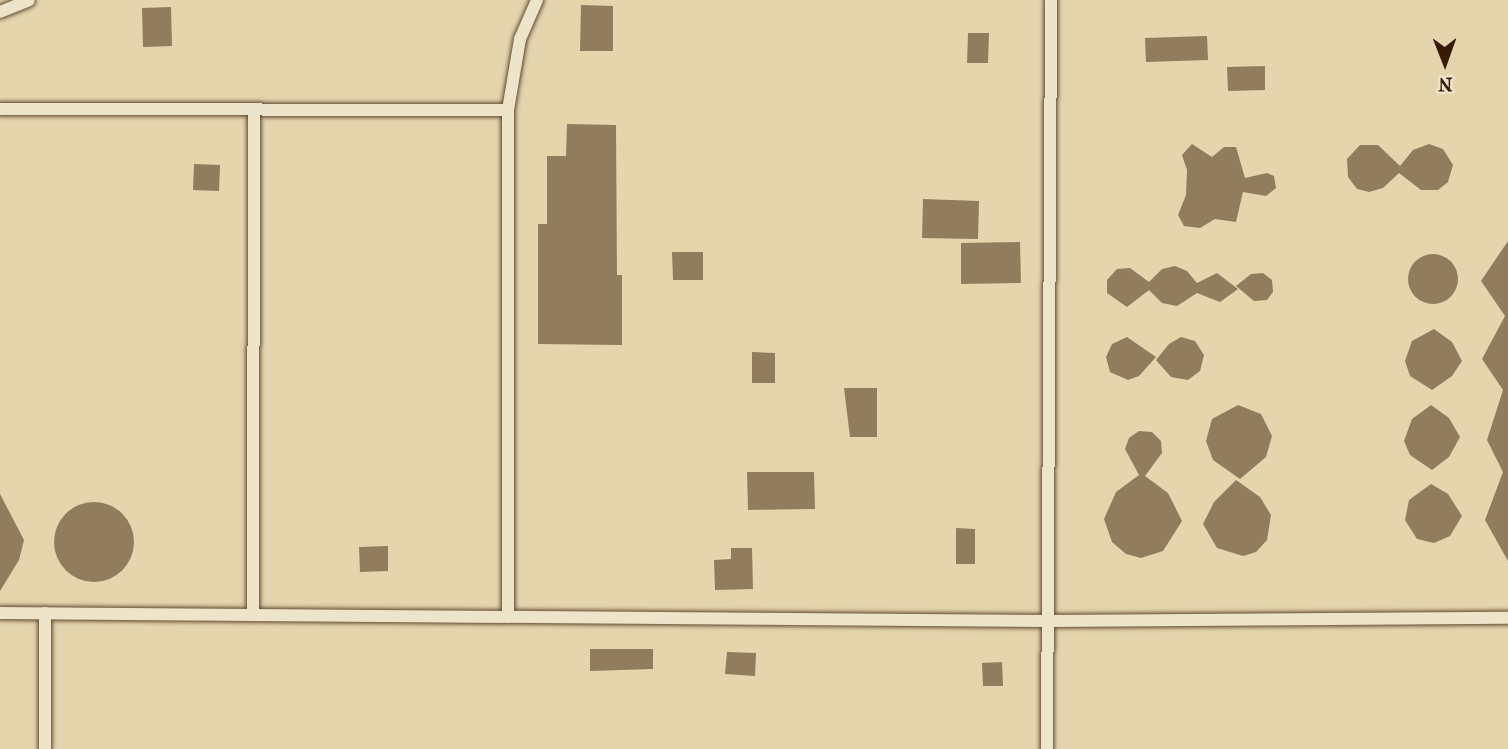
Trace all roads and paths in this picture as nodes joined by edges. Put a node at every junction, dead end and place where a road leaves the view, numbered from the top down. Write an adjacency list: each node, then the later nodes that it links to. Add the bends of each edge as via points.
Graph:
1 (29, 0): 4 (lane)
2 (537, 0): 7 (lane, via 520,38)
3 (1051, 0): 13 (lane)
4 (0, 12)
5 (0, 109): 6 (lane)
6 (254, 110): 7 (lane); 10 (lane)
7 (508, 110): 11 (lane)
8 (0, 613): 9 (lane)
9 (45, 613): 10 (lane); 14 (lane)
10 (253, 615): 11 (lane)
11 (508, 617): 13 (lane)
12 (1508, 618): 13 (lane)
13 (1048, 621): 15 (lane)
14 (45, 749)
15 (1047, 749)

